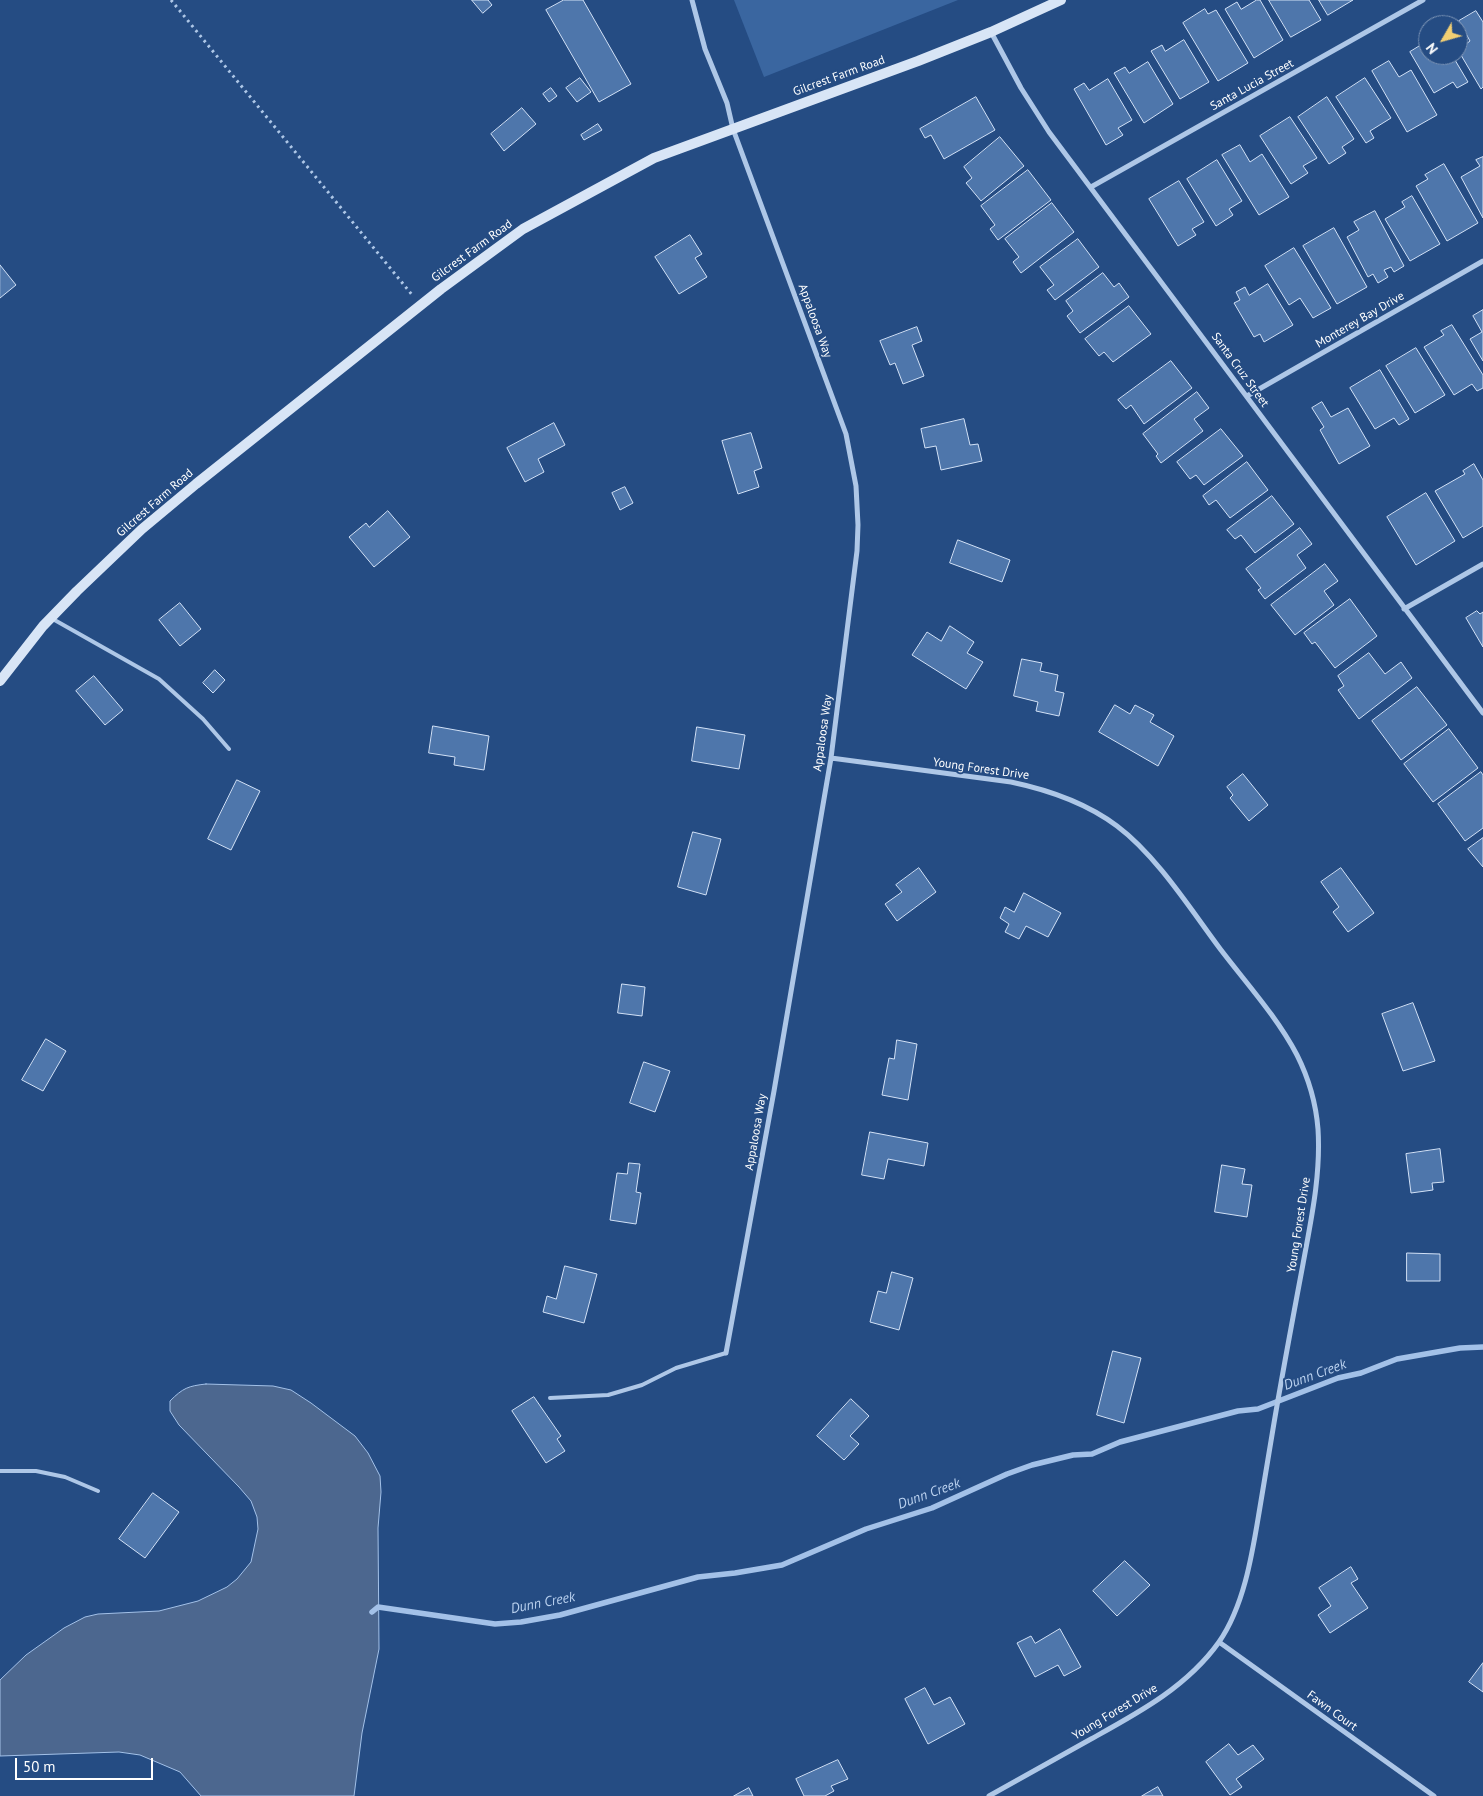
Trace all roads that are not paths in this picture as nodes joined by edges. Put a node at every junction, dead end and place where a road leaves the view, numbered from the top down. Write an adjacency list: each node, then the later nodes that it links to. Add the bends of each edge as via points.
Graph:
1 (692, 0): 5 (street, Appaloosa Way)
2 (1061, 0): 4 (main road, Gilcrest Farm Road)
3 (1423, 0): 6 (street, Santa Lucia Street)
4 (991, 32): 5 (main road, Gilcrest Farm Road); 6 (street, Santa Cruz Street, via 1049,132)
5 (733, 129): 11 (main road, Gilcrest Farm Road, via 654,158 523,229 441,289 202,479 77,590); 15 (street, Appaloosa Way, via 846,434 852,459 856,486 857,551)
6 (1091, 187): 8 (street, Santa Cruz Street)
7 (1483, 261): 8 (street, Monterey Bay Drive)
8 (1248, 396): 10 (street, Santa Cruz Street)
9 (1483, 564): 10 (street)
10 (1404, 609): 13 (street, Santa Cruz Street)
11 (51, 618): 12 (main road, Gilcrest Farm Road); 14 (lane, via 159,679 203,718)
12 (0, 681)
13 (1483, 713)
14 (229, 749)
15 (830, 758): 16 (street, Appaloosa Way); 20 (street, Young Forest Drive, via 1011,782 1067,797 1093,810 1117,826 1150,856 1284,1033 1302,1066 1318,1126 1315,1200 1252,1552 1235,1613)
16 (726, 1353): 17 (lane, via 676,1368 608,1395)
17 (550, 1398)
18 (0, 1472): 19 (lane, via 36,1471 65,1477)
19 (98, 1491)
20 (1219, 1642): 21 (street, Young Forest Drive, via 1176,1686 1149,1706); 22 (street, Fawn Court)
21 (989, 1796)
22 (1434, 1796)

